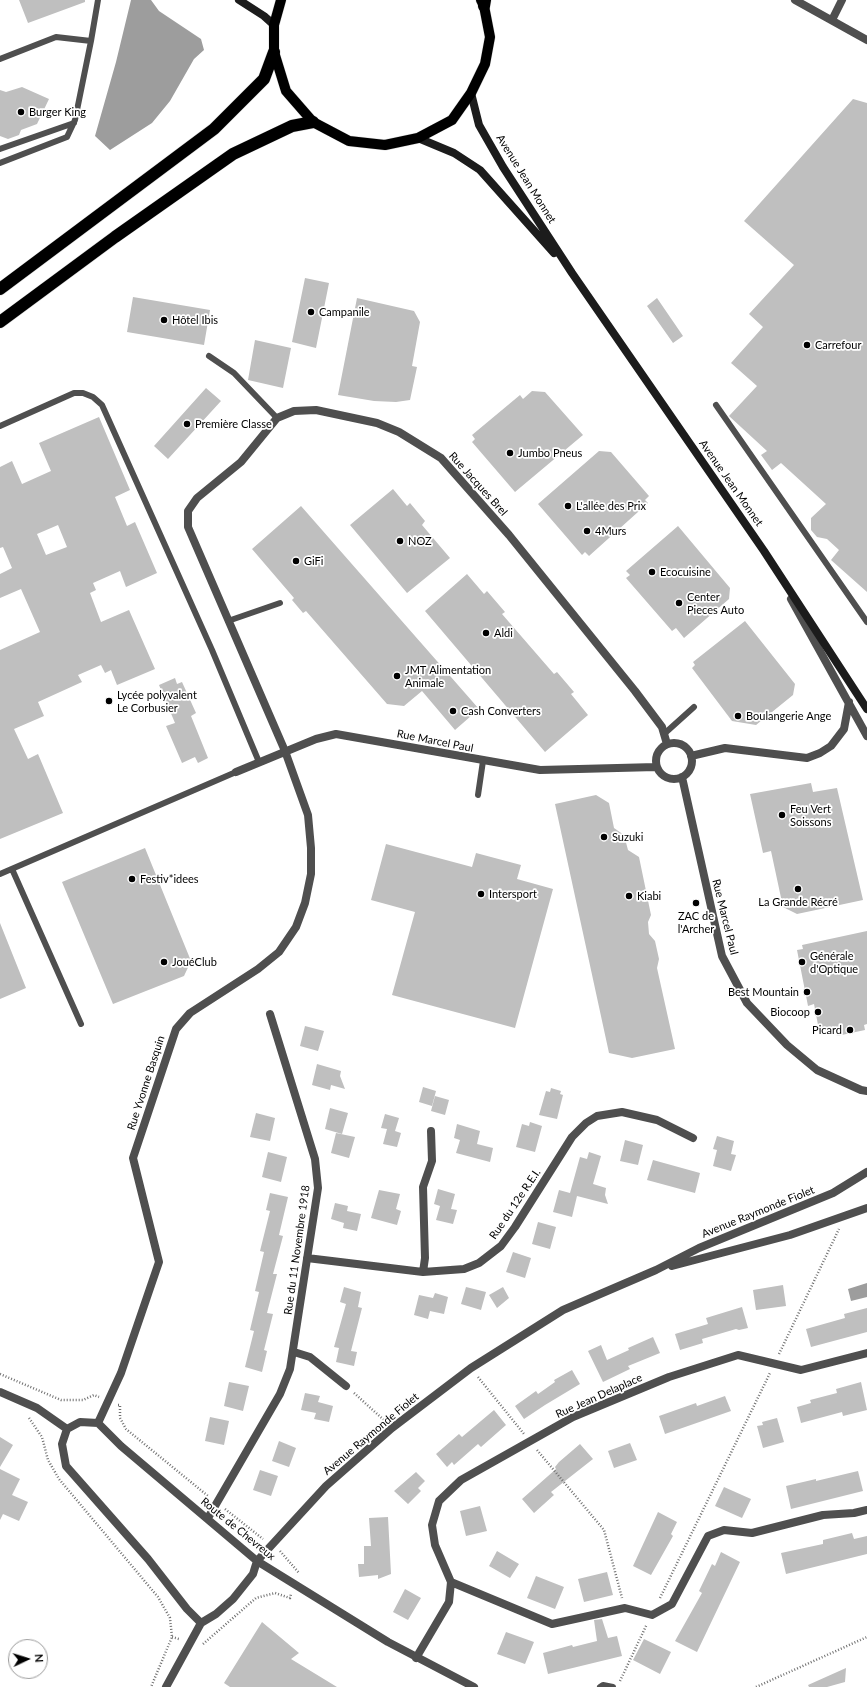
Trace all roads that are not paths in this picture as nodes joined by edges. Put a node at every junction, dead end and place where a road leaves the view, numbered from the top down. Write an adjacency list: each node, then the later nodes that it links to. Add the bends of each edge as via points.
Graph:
1 (98, 0): 10 (lane)
2 (239, 0): 8 (main road)
3 (281, 0): 8 (main road)
4 (795, 0): 7 (street)
5 (842, 0): 7 (street)
6 (484, 2): 13 (main road, via 490,37 485,64)
7 (832, 20): 9 (street)
8 (274, 25): 11 (main road)
9 (867, 40)
10 (91, 41): 12 (lane, via 56,37); 15 (lane)
11 (274, 52): 14 (main road, via 286,91); 20 (highway, via 264,79 214,128)
12 (0, 59)
13 (471, 93): 16 (main road, via 452,120); 19 (main road, Avenue Jean Monnet, via 479,125 503,167)
14 (313, 122): 16 (main road, via 349,141 385,145); 21 (highway, via 292,126 233,154)
15 (74, 123): 17 (lane); 18 (lane, via 67,137)
16 (418, 138): 19 (main road, Avenue Jean Monnet, via 454,152 480,170)
17 (0, 149)
18 (0, 163)
19 (572, 273): 26 (main road, Avenue Jean Monnet)
20 (0, 289)
21 (0, 322)
22 (209, 356): 24 (lane, via 234,373)
23 (716, 405): 29 (lane)
24 (277, 418): 28 (street, Rue Jacques Brel, via 241,462 197,498 188,511 188,527); 33 (street, Rue Jacques Brel, via 294,411 316,410 377,423 399,432 441,458 561,599 662,727)
25 (0, 426): 39 (lane, via 74,393 93,396 102,404)
26 (764, 551): 30 (street); 32 (main road, Avenue Jean Monnet)
27 (280, 603): 28 (lane)
28 (228, 621): 36 (street, Rue Jacques Brel)
29 (867, 622)
30 (849, 702): 34 (street); 37 (street, via 844,729 831,746 820,754 807,758 725,748)
31 (694, 707): 33 (lane)
32 (867, 709)
33 (664, 734): 35 (street, Rue Jacques Brel)
34 (867, 736)
35 (667, 744): 37 (street, via 679,743); 40 (street, via 662,746 656,756)
36 (285, 751): 38 (street, Rue Marcel Paul, via 336,734); 39 (street, Rue Marcel Paul); 60 (street, Rue Yvonne Basquin, via 308,815 312,848 306,903 296,927 279,952 190,1014 176,1029 133,1158 158,1262 121,1373)
37 (691, 756): 42 (street, via 690,768)
38 (483, 761): 40 (street, Rue Marcel Paul, via 540,770); 43 (lane)
39 (259, 762): 41 (street, Rue Marcel Paul)
40 (656, 767): 42 (street, via 660,774 667,778)
41 (236, 772): 44 (lane)
42 (682, 777): 48 (street, Rue Marcel Paul, via 722,956 747,1003 817,1070)
43 (478, 795)
44 (12, 869): 45 (lane); 47 (lane)
45 (0, 874)
46 (270, 1014): 53 (street, Rue du 11 Novembre 1918, via 315,1159 318,1188)
47 (80, 1024)
48 (867, 1091)
49 (431, 1131): 55 (street, via 432,1161 422,1186)
50 (693, 1138): 55 (street, Rue du 12e R.E.I., via 657,1120 622,1112 597,1116 572,1137 501,1246 479,1263 464,1269)
51 (867, 1172): 54 (street, Avenue Raymonde Fiolet, via 833,1193 699,1248)
52 (867, 1208): 54 (street, Avenue Raymonde Fiolet, via 790,1235)
53 (307, 1258): 55 (street, Rue du 12e R.E.I.); 56 (street, Rue du 11 Novembre 1918)
54 (656, 1270): 64 (street, Avenue Raymonde Fiolet, via 563,1310 471,1368 392,1428 326,1486)
55 (423, 1272)
56 (294, 1352): 58 (street, via 310,1357); 63 (street, Rue du 11 Novembre 1918, via 280,1394)
57 (867, 1353): 65 (street, Rue Jean Delaplace, via 801,1370 738,1355 669,1377 581,1414 530,1441 461,1480 439,1501 432,1525 435,1545)
58 (346, 1386)
59 (0, 1392): 61 (street, via 37,1408)
60 (98, 1423): 61 (street, via 80,1422); 63 (street, Route de Chevreux, via 121,1446)
61 (67, 1429): 66 (street, via 62,1444 66,1466 148,1559 186,1609)
62 (867, 1510): 65 (street, via 824,1514 752,1533 724,1530 708,1536 672,1604 652,1614 625,1608 552,1624)
63 (208, 1518): 64 (street, Route de Chevreux)
64 (257, 1561): 66 (street, Avenue Raymonde Fiolet, via 253,1574 233,1599); 67 (street, Route de Chevreux)
65 (451, 1582): 67 (street, Rue Jean Delaplace, via 449,1602)
66 (201, 1623): 68 (street, Avenue Raymonde Fiolet)
67 (416, 1658): 69 (street, Route de Chevreux)
68 (166, 1687)
69 (474, 1687)
70 (600, 1687): 71 (lane)
71 (613, 1687)

